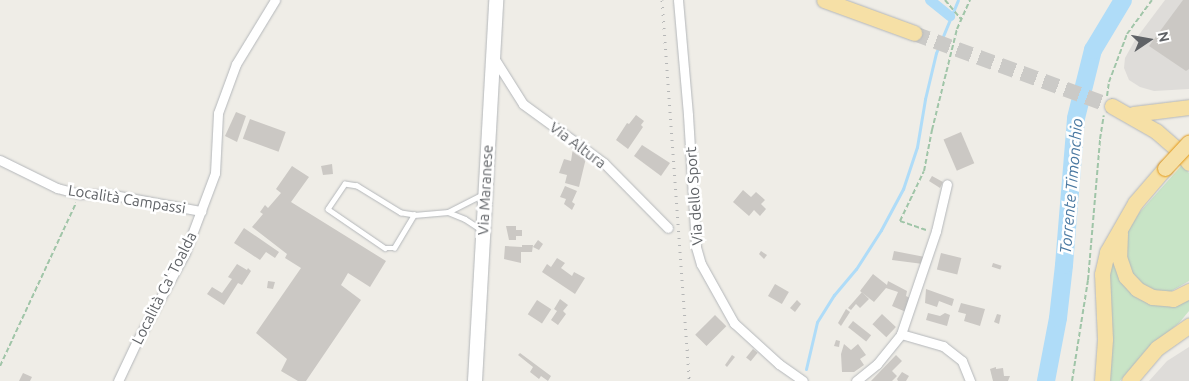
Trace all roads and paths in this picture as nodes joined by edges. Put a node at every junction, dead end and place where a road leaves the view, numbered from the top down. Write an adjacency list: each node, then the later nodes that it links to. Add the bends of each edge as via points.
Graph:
1 (275, 0): 20 (street, Località Ca' Toalda, via 236,64 218,113 215,173)
2 (496, 0): 10 (main road, Via Maranese)
3 (678, 0): 35 (street, Via dello Sport, via 696,247 701,264 734,323)
4 (824, 0): 9 (highway)
5 (945, 0): 8 (path)
6 (970, 0): 8 (path)
7 (1152, 0): 12 (path, via 1127,34 1109,82)
8 (961, 19): 26 (path, via 924,172 900,221)
9 (914, 33)
10 (494, 58): 19 (main road, Via Maranese); 24 (street, Via Altura, via 524,104 604,163)
11 (1189, 107): 12 (highway)
12 (1116, 109): 14 (highway, via 1155,123); 16 (highway, via 1156,130); 38 (path, via 1100,139 1088,280)
13 (1189, 142): 23 (highway, bridge, via 1135,203)
14 (1189, 147)
15 (0, 160): 18 (street, Località Campassi, via 57,188)
16 (1189, 163)
17 (947, 184): 26 (street)
18 (80, 194): 20 (street, Località Campassi, via 108,194); 32 (path)
19 (484, 194): 21 (lane); 25 (main road, Via Maranese)
20 (201, 211): 33 (street, Località Ca' Toalda, via 185,253)
21 (448, 212): 22 (lane); 25 (lane)
22 (414, 215): 22 (lane, via 394,248 386,248 328,209 345,184 357,186 401,213)
23 (1121, 224): 27 (highway, via 1119,257 1126,277 1137,289 1152,298 1173,299); 39 (highway, via 1107,252 1102,274 1105,339)
24 (668, 228)
25 (482, 230): 34 (main road, Via Maranese)
26 (935, 234): 30 (street)
27 (1189, 291)
28 (1189, 320): 31 (highway)
29 (1189, 326): 31 (highway)
30 (901, 334): 36 (street, via 877,364); 37 (street, via 943,346 962,361)
31 (1176, 336): 40 (highway, via 1158,348)
32 (0, 366)
33 (118, 381)
34 (476, 381)
35 (803, 381)
36 (856, 381)
37 (970, 381)
38 (1072, 381)
39 (1102, 381)
40 (1129, 381)

